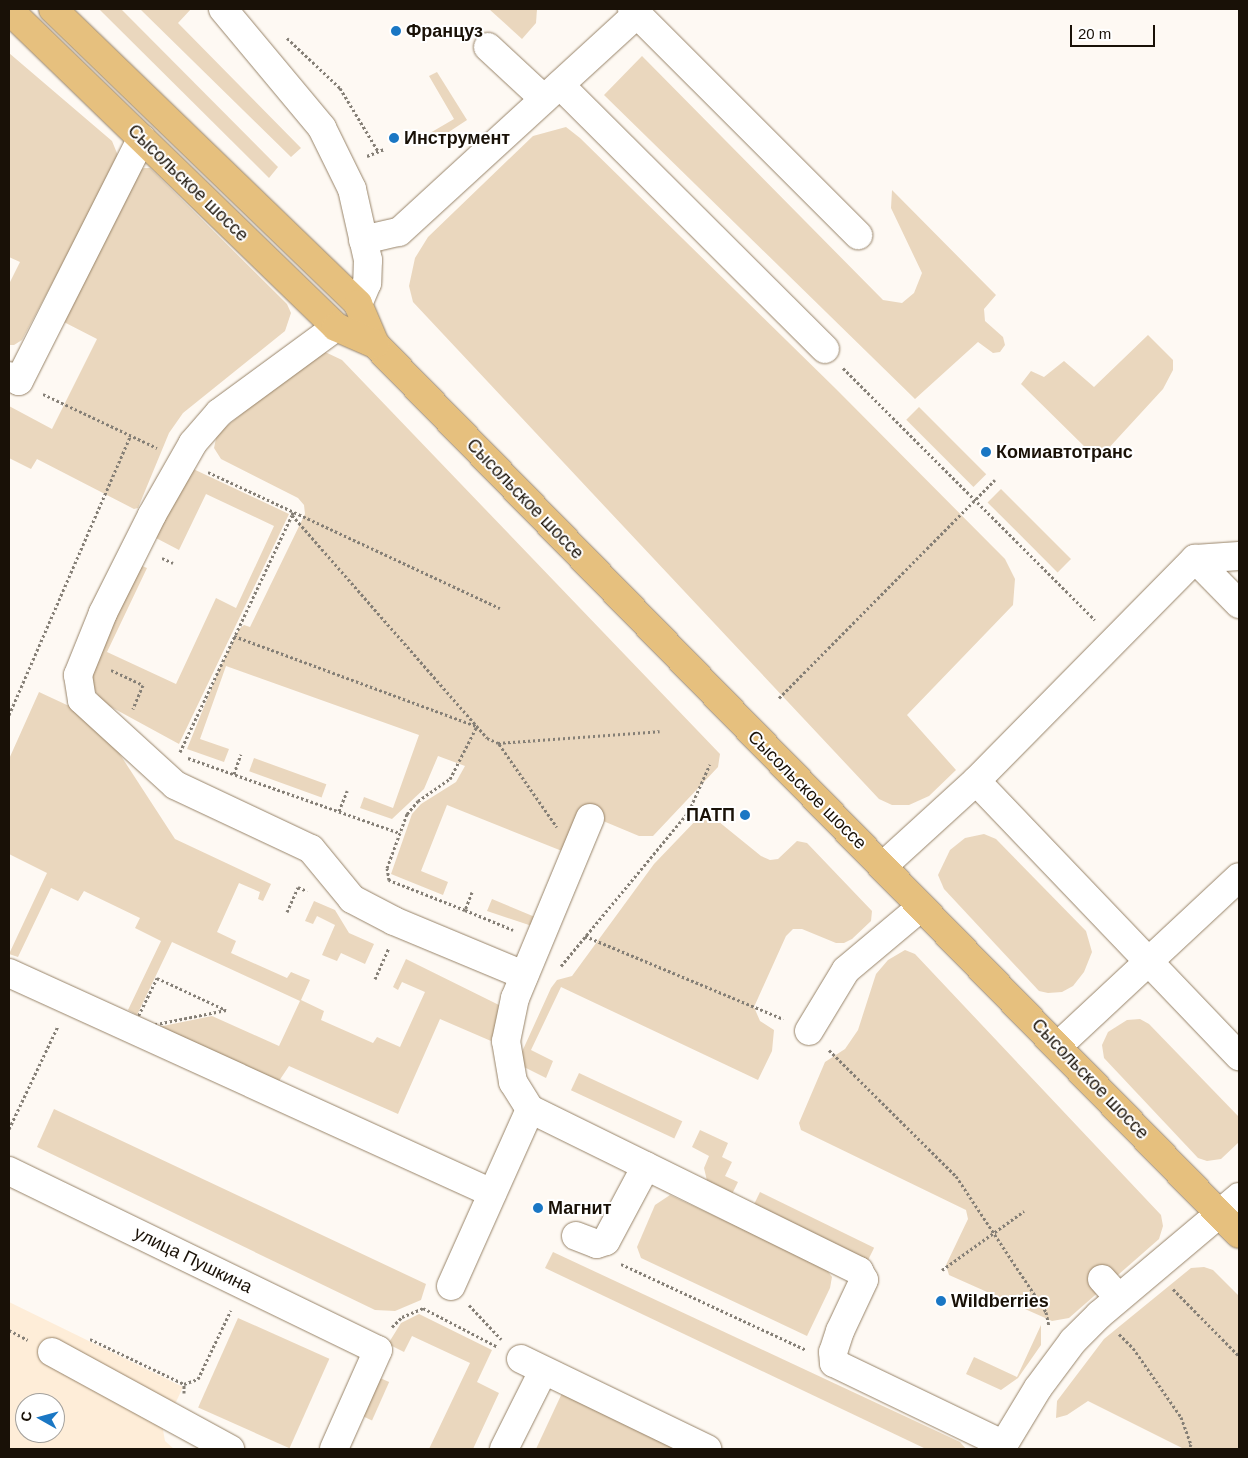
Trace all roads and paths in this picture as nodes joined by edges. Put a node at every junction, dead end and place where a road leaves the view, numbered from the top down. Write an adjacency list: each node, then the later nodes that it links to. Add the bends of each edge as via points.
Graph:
1 (53, 9): 12 (main road, Сысольское шоссе)
2 (223, 9): 11 (street, via 322,128 352,189)
3 (9, 10): 8 (main road, Сысольское шоссе)
4 (634, 11): 7 (street); 10 (street)
5 (283, 35): 9 (path, via 340,88)
6 (488, 46): 7 (street)
7 (552, 92): 11 (street, via 399,232); 15 (street)
8 (142, 138): 13 (main road, Сысольское шоссе); 16 (street)
9 (378, 151)
10 (858, 235)
11 (363, 240): 12 (street, via 368,260 368,283)
12 (358, 304): 14 (main road, Сысольское шоссе)
13 (336, 327): 14 (main road, Сысольское шоссе); 18 (street, via 219,414 192,443)
14 (375, 344): 48 (main road, Сысольское шоссе)
15 (825, 348): 20 (path)
16 (14, 379): 17 (path)
17 (131, 436): 18 (path); 32 (path)
18 (183, 460): 21 (path); 59 (street, via 103,613 78,675 82,700 175,785 311,849 352,899 394,921)
19 (995, 480): 20 (path)
20 (975, 501): 29 (path); 31 (path)
21 (293, 514): 27 (path); 28 (path); 34 (path)
22 (156, 555): 25 (path)
23 (1239, 556): 24 (street)
24 (1195, 559): 26 (street); 29 (street)
25 (173, 563)
26 (1239, 604)
27 (500, 608)
28 (234, 636): 34 (path); 38 (path)
29 (1114, 640): 42 (street)
30 (108, 669): 33 (path, via 143,685)
31 (780, 698)
32 (9, 715)
33 (130, 715)
34 (477, 726): 36 (path, via 487,738); 46 (path, via 450,779 418,801 407,814)
35 (660, 731): 36 (path)
36 (498, 743): 47 (path)
37 (171, 750): 38 (path)
38 (179, 754): 41 (path)
39 (241, 754): 41 (path)
40 (710, 764): 53 (path, via 689,811)
41 (234, 774): 44 (path)
42 (976, 780): 48 (street); 56 (street)
43 (347, 792): 44 (path)
44 (339, 812): 46 (path)
45 (590, 818): 47 (street)
46 (400, 833): 52 (path, via 387,868 389,880)
47 (576, 854): 54 (street)
48 (883, 866): 51 (main road, Сысольское шоссе)
49 (1239, 877): 56 (street)
50 (472, 892): 52 (path)
51 (921, 907): 63 (street, via 846,970); 64 (main road, Сысольское шоссе)
52 (465, 910): 54 (path)
53 (585, 936): 57 (path); 63 (path)
54 (540, 941): 59 (street)
55 (390, 944): 60 (path)
56 (1147, 962): 64 (street); 65 (street)
57 (556, 971)
58 (9, 973): 61 (street)
59 (524, 975): 66 (street, via 506,1040 513,1082)
60 (375, 979)
61 (70, 1000): 62 (street); 67 (path)
62 (132, 1029): 62 (path, via 158,978 226,1010 198,1015); 70 (street)
63 (809, 1030): 73 (path, via 956,1176)
64 (1058, 1045): 71 (main road, Сысольское шоссе)
65 (1239, 1056)
66 (530, 1109): 68 (street); 70 (street)
67 (9, 1129)
68 (646, 1166): 76 (street); 85 (street, via 859,1271 864,1280 840,1331 833,1352)
69 (9, 1171): 79 (street, улица Пушкина)
70 (492, 1193): 80 (street)
71 (1230, 1205): 74 (main road, Сысольское шоссе); 77 (street)
72 (1024, 1211): 73 (path)
73 (993, 1232): 78 (path); 86 (path, via 1046,1312)
74 (1239, 1234)
75 (576, 1236): 76 (street, via 597,1244)
76 (606, 1241): 85 (path, via 607,1257)
77 (1153, 1269): 81 (street); 84 (path)
78 (942, 1270)
79 (243, 1284): 82 (street, улица Пушкина); 88 (path, via 198,1379 184,1384)
80 (451, 1286): 87 (path)
81 (1107, 1297): 86 (street); 94 (path, via 1133,1348 1181,1417 1191,1444)
82 (378, 1350): 87 (path, via 402,1317 423,1308); 91 (street)
83 (52, 1352): 88 (street)
84 (1239, 1356)
85 (834, 1363): 89 (street)
86 (1056, 1364): 89 (street)
87 (532, 1365): 92 (street); 93 (street)
88 (193, 1436): 90 (street)
89 (1002, 1447)
90 (230, 1449)
91 (334, 1449)
92 (504, 1449)
93 (707, 1449)
94 (1189, 1449)

